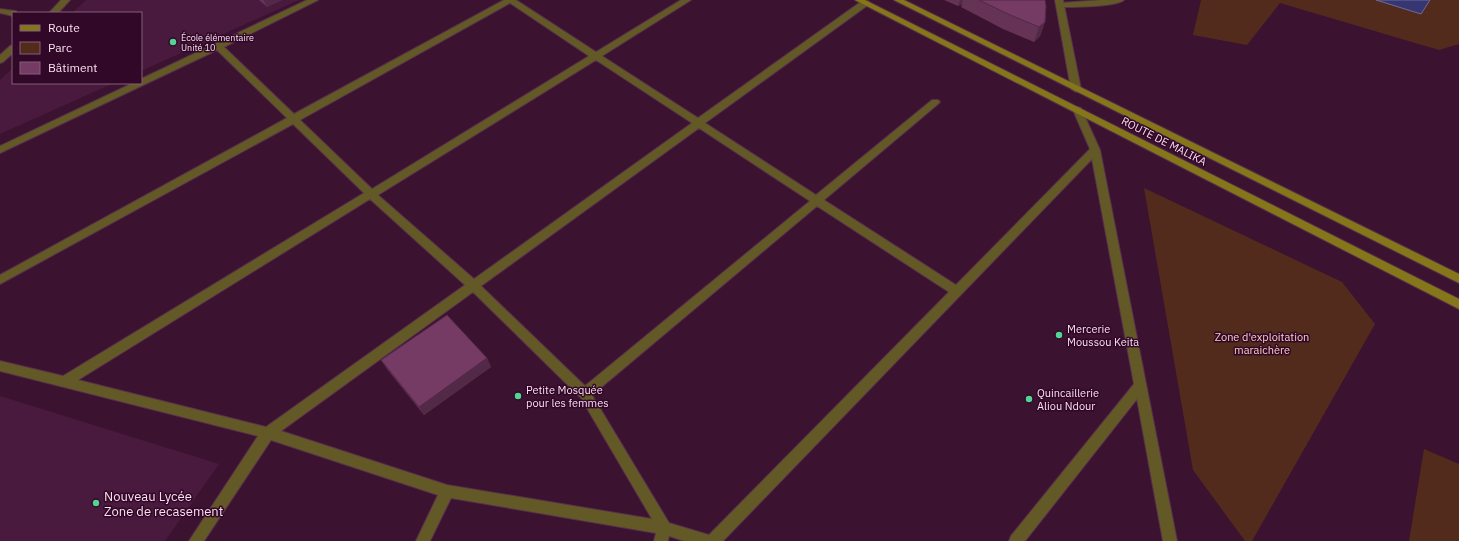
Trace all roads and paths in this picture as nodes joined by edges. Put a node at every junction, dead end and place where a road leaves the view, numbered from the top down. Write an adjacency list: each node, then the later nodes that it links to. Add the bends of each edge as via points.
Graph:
1 (66, 0): 10 (street)
2 (314, 0): 12 (street)
3 (510, 0): 14 (street); 21 (street)
4 (687, 0): 14 (street)
5 (898, 0): 18 (main road, ROUTE DE MALIKA)
6 (1120, 0): 8 (street, via 1098,3)
7 (862, 2): 20 (main road, ROUTE DE MALIKA); 22 (street)
8 (1059, 2): 18 (street)
9 (0, 11): 11 (street)
10 (54, 12)
11 (12, 13)
12 (218, 46): 16 (street); 21 (street)
13 (12, 49): 15 (street)
14 (596, 56): 22 (street); 25 (street)
15 (0, 60)
16 (142, 83)
17 (139, 84): 23 (street)
18 (1076, 88): 27 (main road, ROUTE DE MALIKA)
19 (935, 102): 26 (street)
20 (1078, 110): 24 (street); 31 (main road, ROUTE DE MALIKA)
21 (292, 119): 25 (street); 28 (street)
22 (699, 123): 26 (street); 29 (street)
23 (0, 150)
24 (1095, 150): 30 (street); 34 (street)
25 (371, 194): 29 (street); 33 (street)
26 (817, 201): 30 (street); 35 (street)
27 (1459, 279)
28 (0, 280)
29 (473, 285): 35 (street); 36 (street)
30 (957, 292): 42 (street)
31 (1459, 304)
32 (0, 366): 33 (street)
33 (65, 382): 36 (street)
34 (1140, 386): 43 (street); 44 (street)
35 (585, 394): 38 (street)
36 (268, 433): 37 (street); 39 (street)
37 (447, 491): 38 (street); 40 (street)
38 (663, 534): 41 (street)
39 (196, 541)
40 (423, 541)
41 (706, 541)
42 (713, 541)
43 (1016, 541)
44 (1170, 541)

